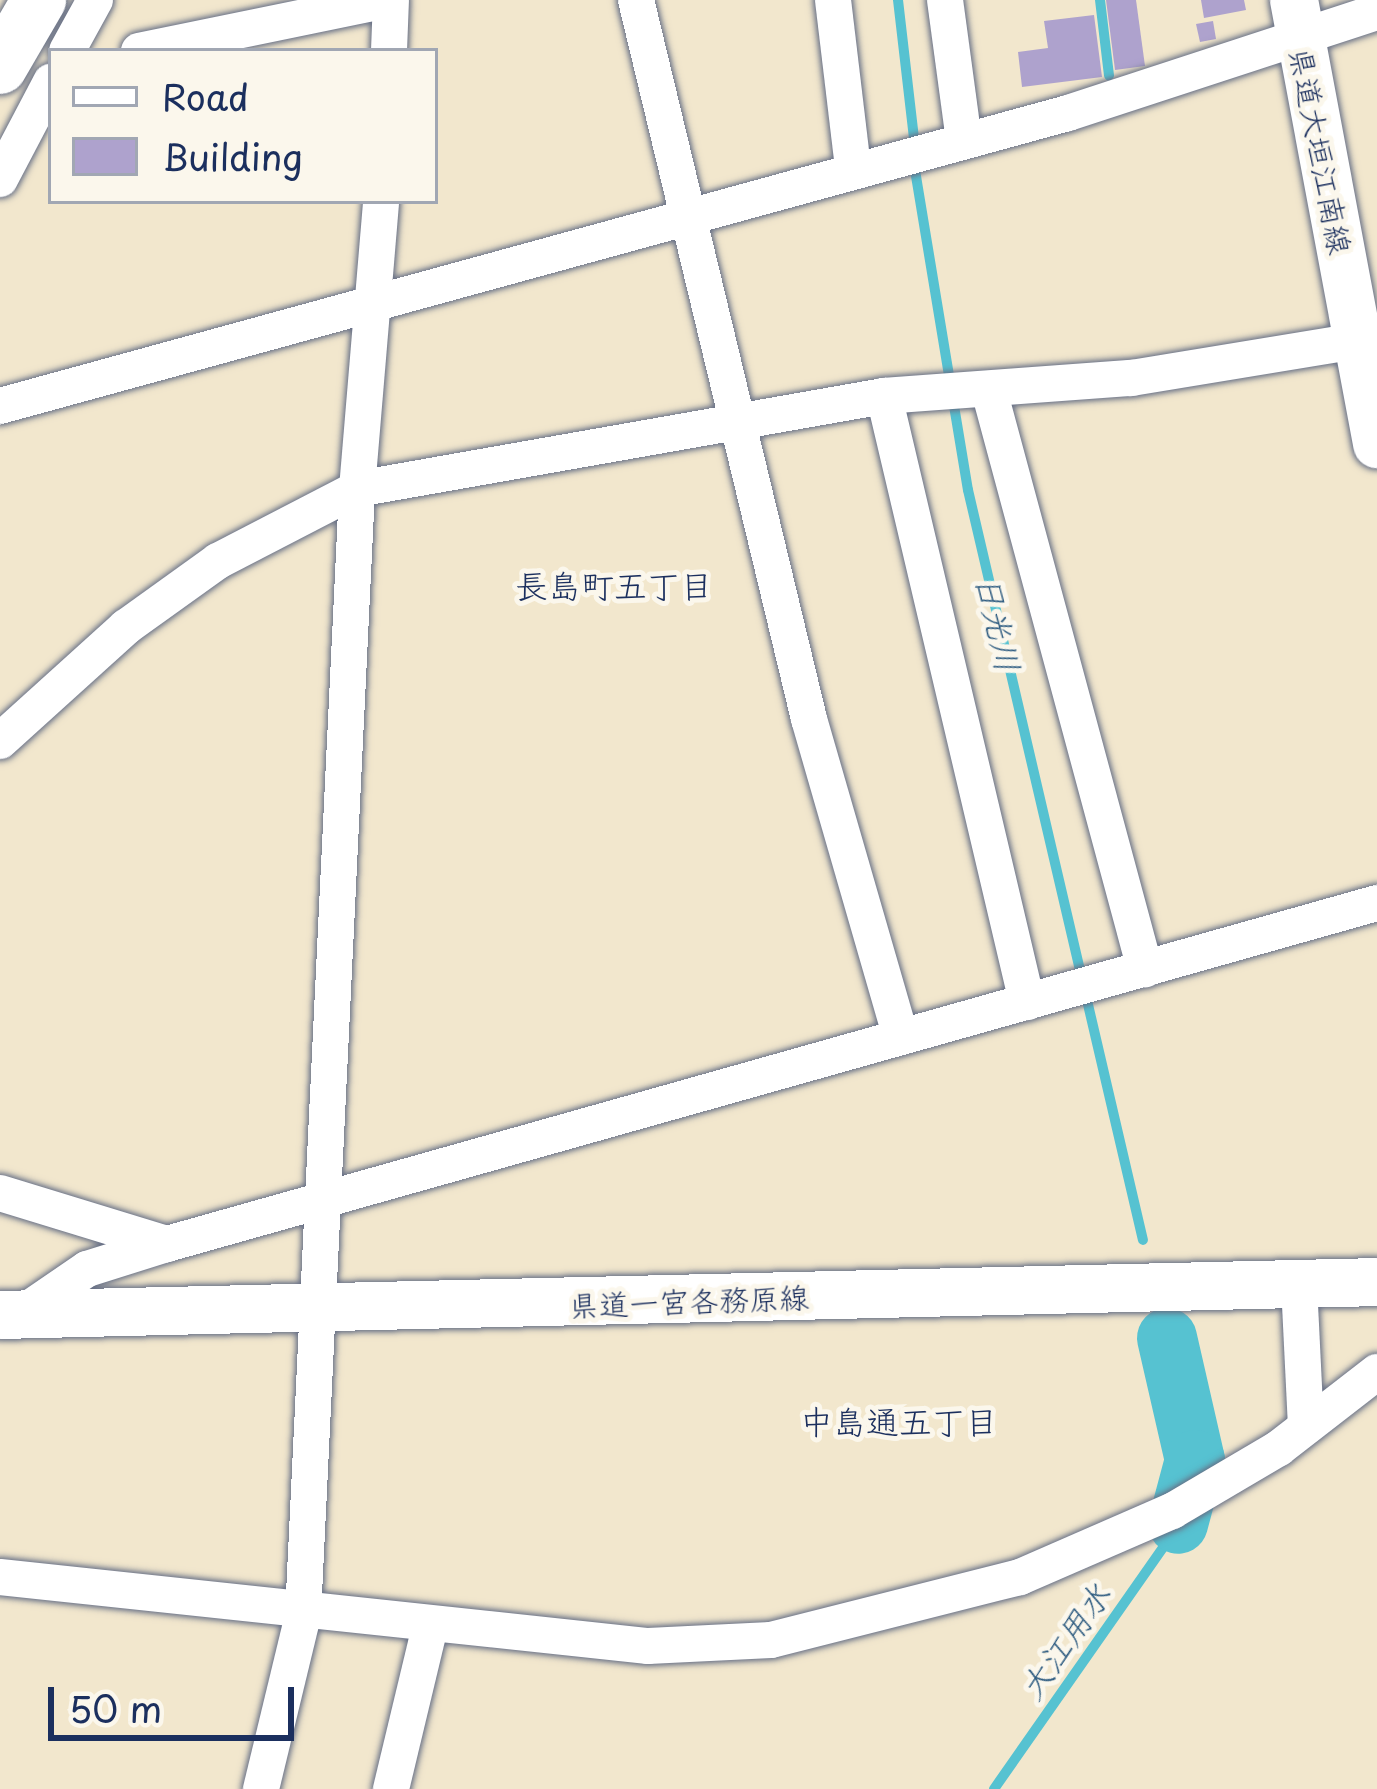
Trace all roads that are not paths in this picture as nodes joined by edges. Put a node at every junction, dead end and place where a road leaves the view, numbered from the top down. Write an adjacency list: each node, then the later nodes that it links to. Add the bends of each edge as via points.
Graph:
1 (39, 0): 12 (highway)
2 (95, 0): 9 (street)
3 (389, 0): 10 (street); 11 (street)
4 (636, 0): 18 (street)
5 (833, 0): 15 (street)
6 (945, 0): 14 (street)
7 (1377, 11): 8 (street)
8 (1297, 19): 14 (street); 20 (main road, 県道大垣江南線)
9 (69, 48)
10 (154, 48)
11 (388, 48)
12 (0, 67)
13 (48, 88): 16 (street)
14 (959, 141): 15 (street)
15 (862, 165): 18 (street)
16 (0, 179)
17 (381, 204): 19 (street)
18 (684, 215): 19 (street); 24 (street)
19 (376, 298): 23 (street); 26 (street)
20 (1357, 341): 21 (street); 25 (main road, 県道大垣江南線)
21 (958, 391): 22 (street); 29 (street)
22 (884, 396): 24 (street); 30 (street)
23 (0, 406)
24 (735, 419): 26 (street); 31 (street, via 809,719)
25 (1377, 444)
26 (357, 489): 27 (street, via 218,561 126,627); 33 (street)
27 (0, 741)
28 (1377, 903): 29 (street)
29 (1145, 969): 30 (street)
30 (1027, 1002): 31 (street)
31 (902, 1037): 33 (street)
32 (0, 1193): 34 (street)
33 (327, 1198): 34 (street); 37 (street)
34 (167, 1244): 38 (street, via 88,1269)
35 (1377, 1282): 36 (main road, 県道一宮各務原線)
36 (1299, 1284): 37 (main road, 県道一宮各務原線); 40 (street)
37 (323, 1311): 38 (main road, 県道一宮各務原線); 42 (street)
38 (11, 1315)
39 (1369, 1394): 40 (street)
40 (1306, 1426): 43 (street, via 1209,1491 1020,1577 771,1640 648,1646)
41 (0, 1577): 42 (street)
42 (303, 1615): 43 (street); 44 (street)
43 (430, 1626): 45 (street)
44 (261, 1789)
45 (391, 1789)

